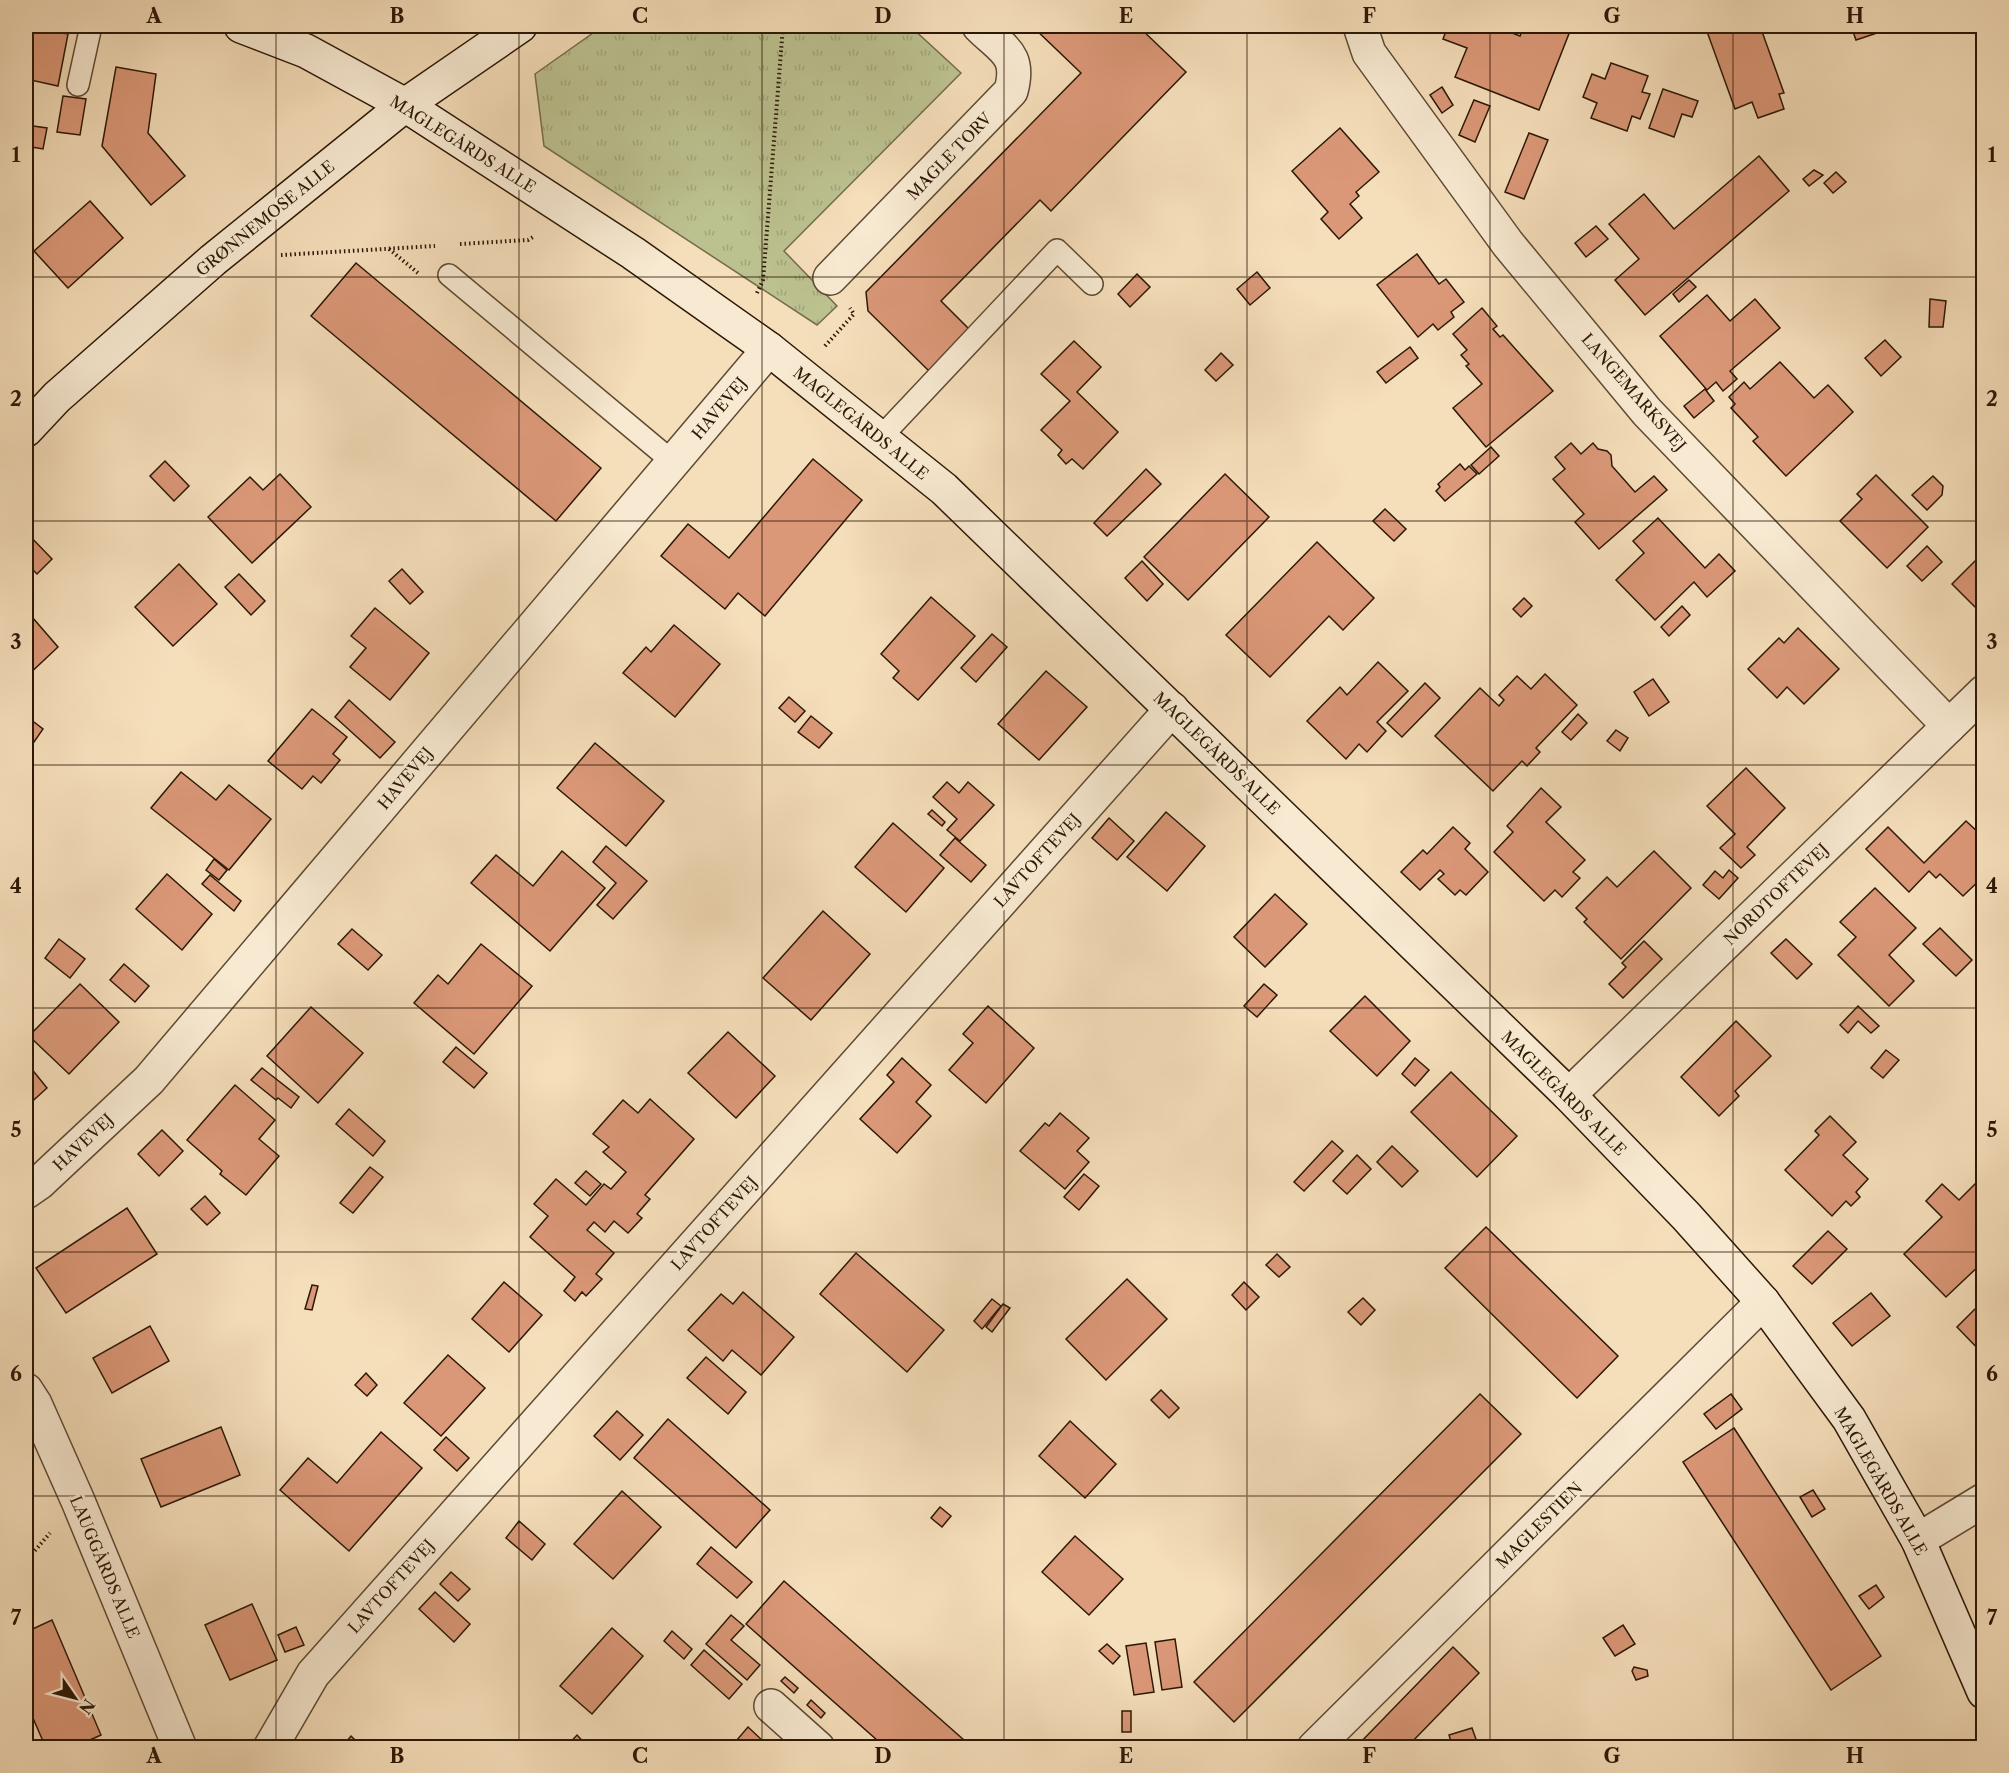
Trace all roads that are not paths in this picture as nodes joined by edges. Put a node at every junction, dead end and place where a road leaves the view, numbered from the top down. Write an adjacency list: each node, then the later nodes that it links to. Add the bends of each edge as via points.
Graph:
1 (91, 26): 6 (lane)
2 (241, 26): 7 (street, MAGLEGÅRDS ALLE, via 306,51)
3 (520, 26): 7 (street, GRØNNEMOSE ALLE)
4 (979, 26): 9 (street, MAGLE TORV, via 1013,59 1016,74 1011,91)
5 (1360, 26): 17 (street, LANGEMARKSVEJ, via 1369,53 1501,235 1647,412)
6 (78, 85)
7 (405, 105): 11 (street, MAGLEGÅRDS ALLE, via 633,253); 12 (street, GRØNNEMOSE ALLE, via 213,260 57,397)
8 (449, 275): 14 (lane)
9 (830, 278)
10 (1092, 284): 13 (lane, via 1057,250)
11 (769, 350): 13 (street, MAGLEGÅRDS ALLE); 14 (street, HAVEVEJ)
12 (26, 430)
13 (880, 438): 16 (street, MAGLEGÅRDS ALLE, via 944,489)
14 (673, 462): 19 (street, HAVEVEJ, via 149,1080)
15 (1983, 692): 17 (street, NORDTOFTEVEJ)
16 (1172, 709): 18 (street, MAGLEGÅRDS ALLE); 27 (street, LAVTOFTEVEJ, via 313,1674)
17 (1949, 726): 18 (street, NORDTOFTEVEJ)
18 (1569, 1095): 20 (street, MAGLEGÅRDS ALLE)
19 (26, 1192)
20 (1763, 1302): 23 (street, MAGLEGÅRDS ALLE, via 1849,1419); 29 (street, MAGLESTIEN)
21 (26, 1390): 26 (street, LAUGGÅRDS ALLE, via 78,1501)
22 (1983, 1500): 23 (street)
23 (1918, 1540): 24 (street, MAGLEGÅRDS ALLE)
24 (1983, 1692)
25 (771, 1706): 28 (street)
26 (180, 1748)
27 (270, 1748)
28 (818, 1748)
29 (1314, 1748)

